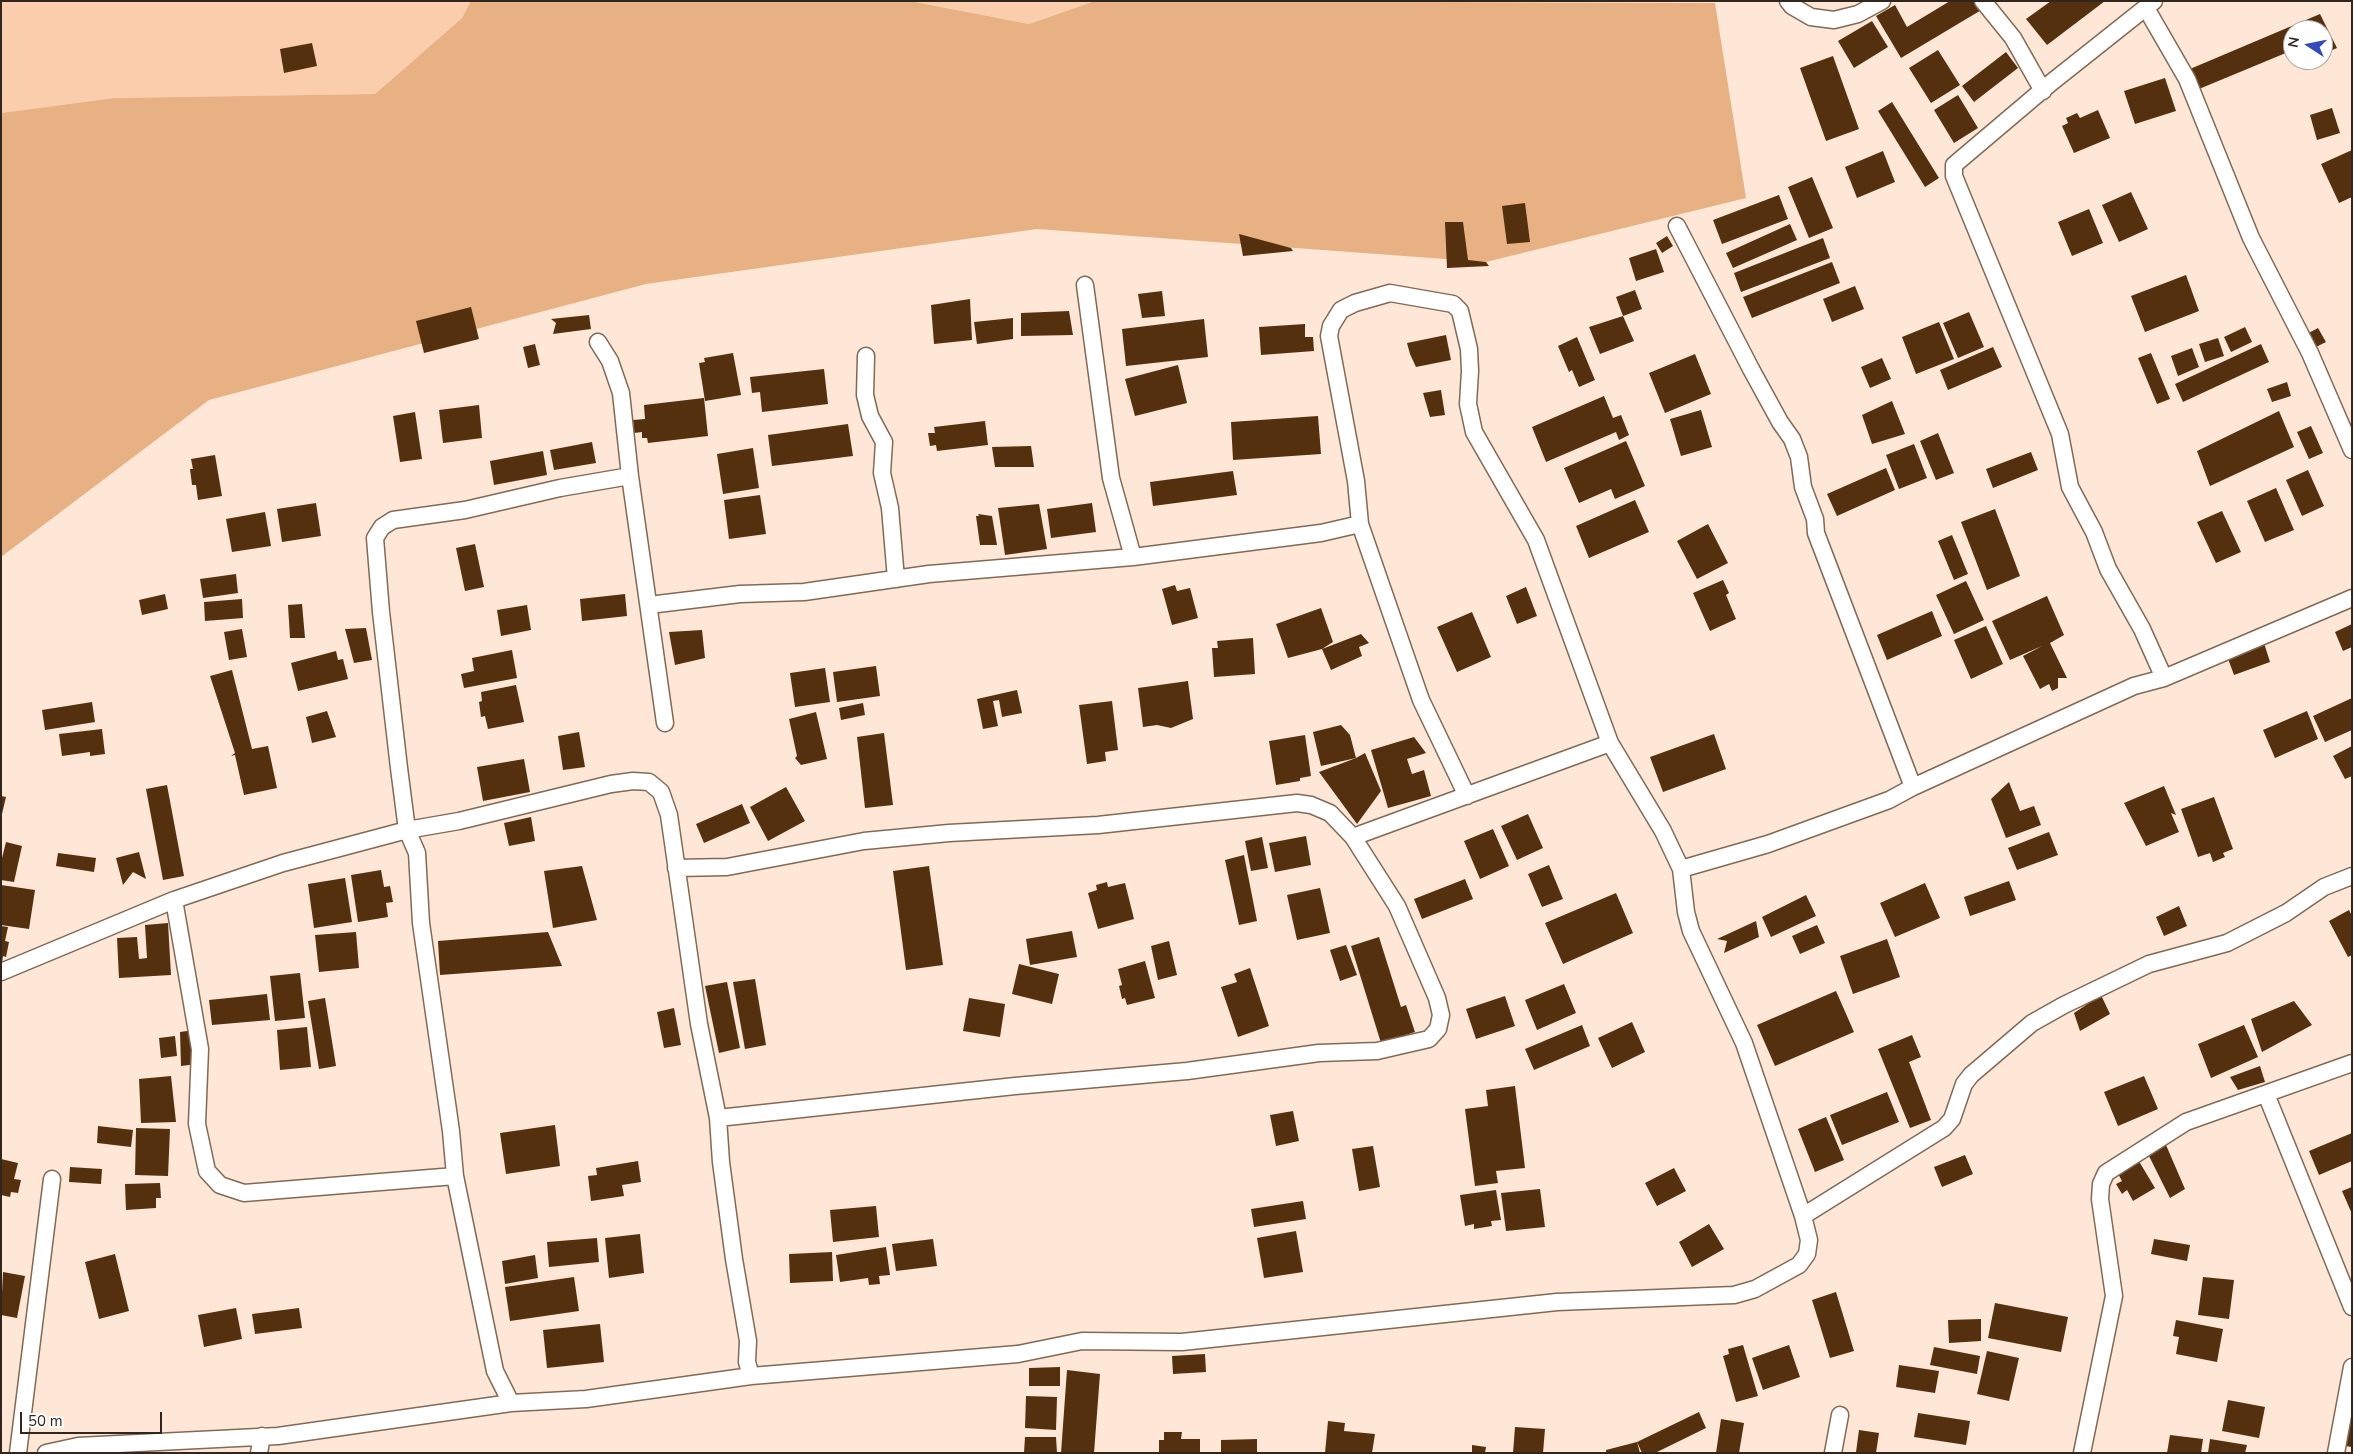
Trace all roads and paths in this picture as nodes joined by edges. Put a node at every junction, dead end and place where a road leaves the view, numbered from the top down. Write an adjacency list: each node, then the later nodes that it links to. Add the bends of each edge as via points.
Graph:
1 (1788, 1): 2 (street, via 1811,17 1834,20 1858,14)
2 (1882, 1)
3 (1983, 1): 5 (street, via 2013,38)
4 (2150, 4): 5 (street); 10 (street, via 2187,79 2251,238 2310,354)
5 (2044, 90): 17 (street, via 1954,166 1954,176 2060,434 2070,487)
6 (1677, 226): 20 (street, via 1751,369 1792,439 1816,533)
7 (1084, 285): 13 (street, via 1111,478)
8 (598, 342): 11 (street, via 610,362 621,393)
9 (866, 356): 14 (street, via 865,395 870,416 884,442 882,473 890,508)
10 (2352, 450)
11 (630, 476): 16 (street); 22 (street, via 465,510 393,520 382,527 375,538)
12 (1360, 524): 13 (street, via 1320,533); 19 (street, via 1356,481 1329,336 1331,326 1341,310 1390,293 1453,304 1460,311 1469,349 1468,404 1474,432 1536,540); 21 (street, via 1421,700)
13 (1133, 557): 14 (street)
14 (896, 579): 16 (street, via 804,592 740,594)
15 (2352, 598): 17 (street)
16 (649, 605): 18 (street)
17 (2164, 678): 20 (street, via 2134,686)
18 (665, 723)
19 (1610, 743): 21 (street); 25 (street, via 1663,831)
20 (1913, 787): 25 (street, via 1890,800 1768,844)
21 (1467, 796): 23 (street)
22 (407, 830): 24 (street, via 459,821 611,784 633,780 649,782 661,792 669,814); 27 (street, via 283,863); 32 (street, via 417,852 421,923)
23 (1353, 837): 24 (street, via 1330,813 1297,803 1098,825 864,840 728,867); 31 (street, via 1396,906 1437,998 1441,1015 1438,1029 1429,1039 1377,1050 1319,1053 1187,1071)
24 (676, 868): 31 (street, via 699,1024)
25 (1681, 869): 34 (street, via 1691,931 1744,1043)
26 (2352, 876): 34 (street, via 2324,887 2286,913 2222,945 2149,964 2032,1023 1971,1075 1964,1084 1952,1119 1944,1128)
27 (174, 900): 28 (street); 32 (street, via 200,1050 197,1124 207,1171 220,1185 244,1193)
28 (1, 972)
29 (2352, 1063): 30 (street)
30 (2266, 1094): 35 (street); 45 (street, via 2186,1122 2106,1173 2100,1199 2114,1296)
31 (718, 1118): 37 (street)
32 (455, 1176): 38 (street, via 494,1371)
33 (52, 1179): 41 (street)
34 (1803, 1216): 37 (street, via 1809,1240 1807,1254 1799,1265 1755,1289 1734,1295 1557,1302 1182,1342 1082,1341 1018,1354)
35 (2352, 1307)
36 (2352, 1367): 46 (street)
37 (751, 1376): 38 (street, via 586,1399)
38 (511, 1403): 40 (street)
39 (1840, 1414): 44 (street)
40 (262, 1436): 42 (street, via 78,1446); 43 (street)
41 (18, 1453)
42 (46, 1453)
43 (259, 1453)
44 (1833, 1453)
45 (2082, 1453)
46 (2336, 1453)

